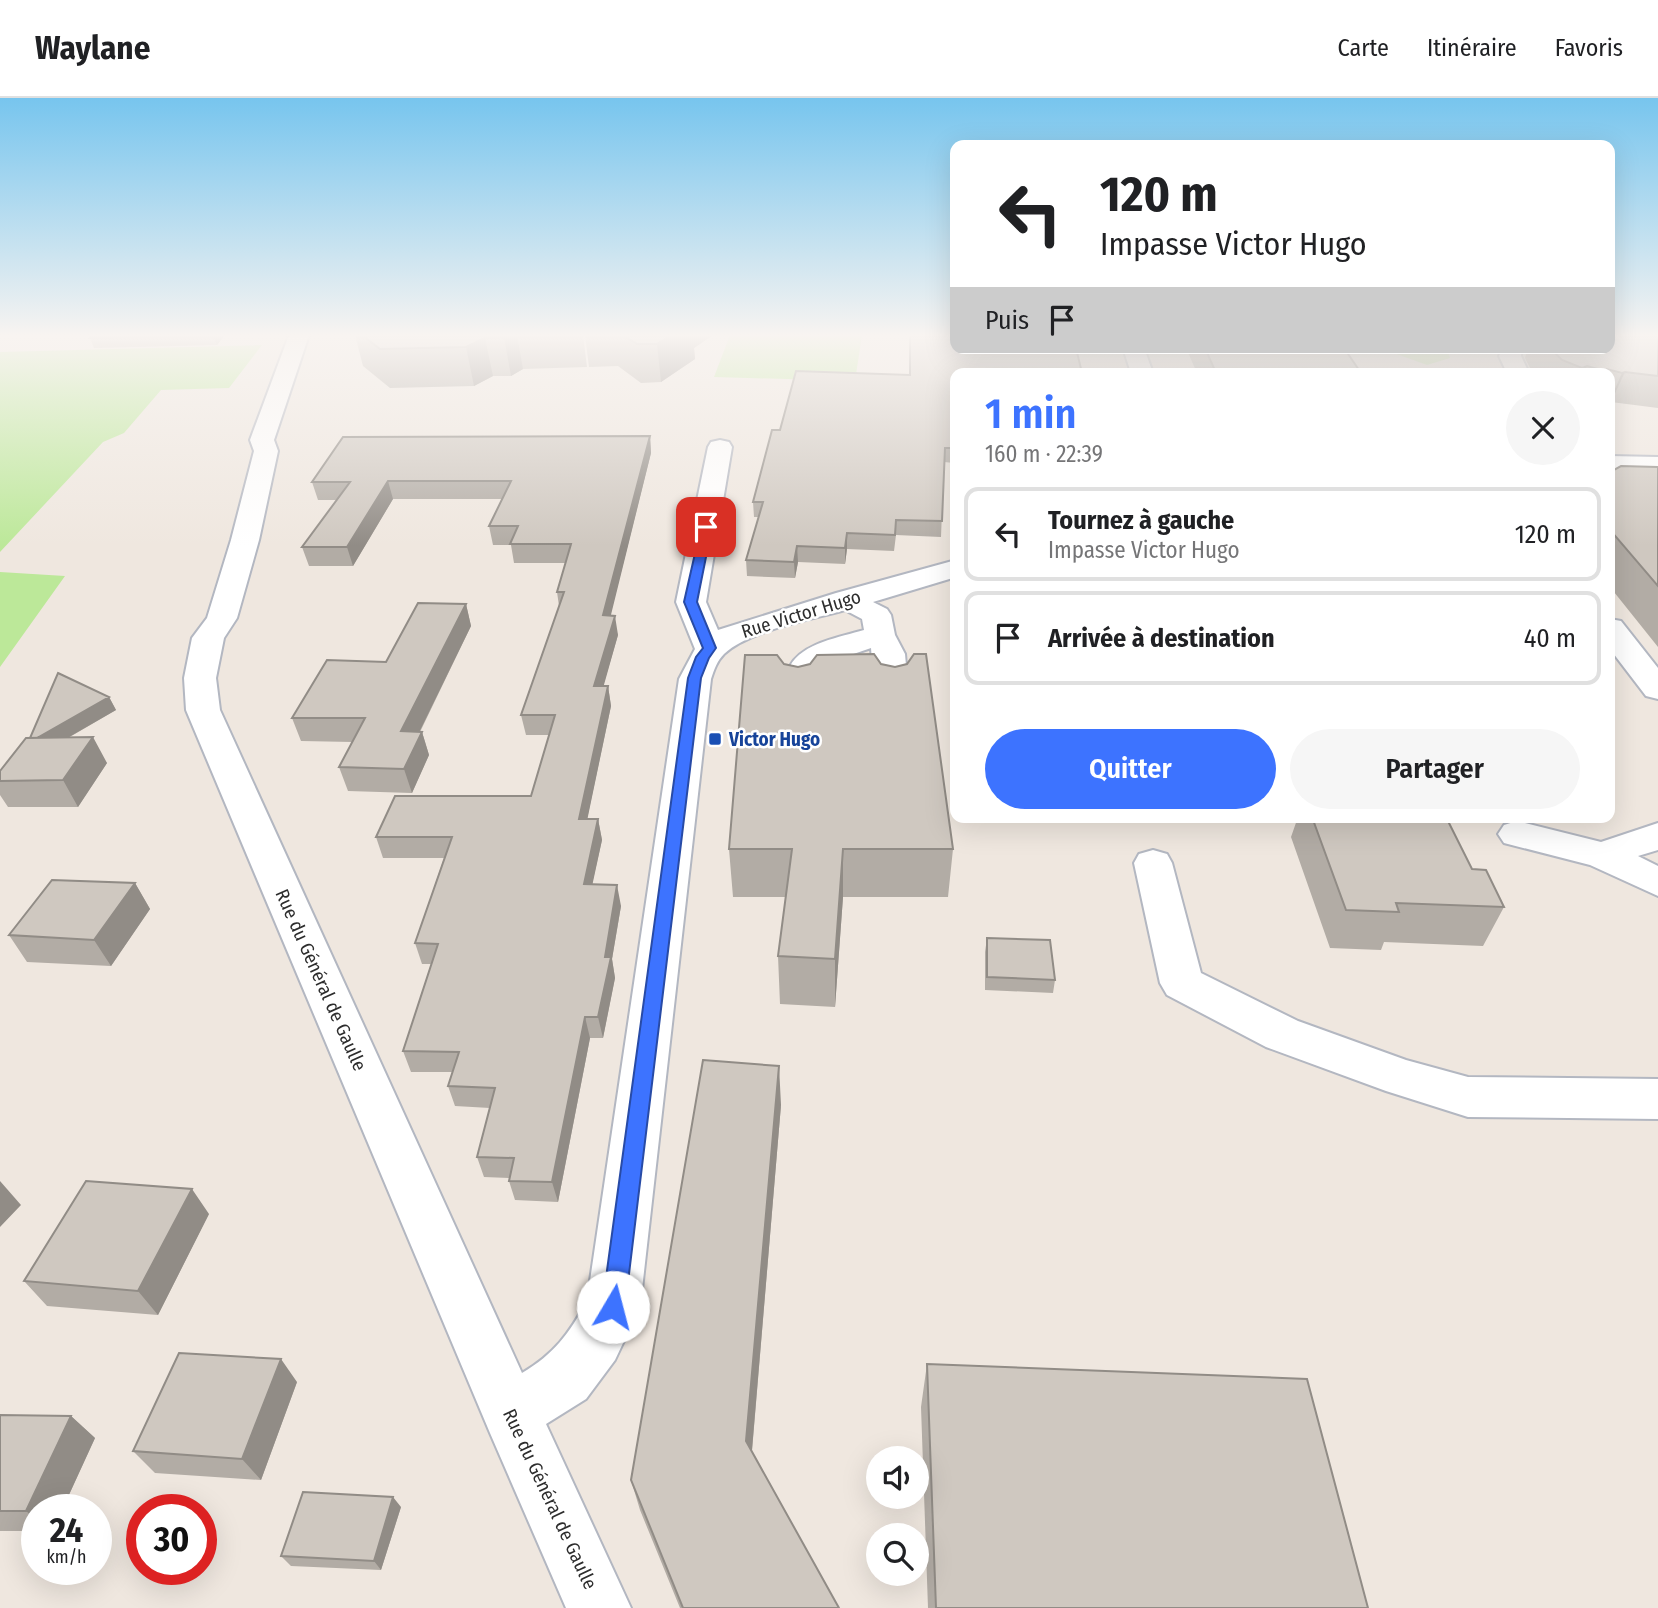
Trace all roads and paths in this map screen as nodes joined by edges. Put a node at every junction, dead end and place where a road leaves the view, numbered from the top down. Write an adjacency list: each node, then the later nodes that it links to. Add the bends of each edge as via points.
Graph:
1 (274, 405): 21 (street, Rue du Général de Gaulle, via 262,440 266,451 245,540 222,618 208,638 200,678 204,709)
2 (720, 447): 11 (street, via 691,602)
3 (1615, 449): 4 (street)
4 (1656, 454)
5 (1615, 483): 6 (street)
6 (1658, 484)
7 (950, 570): 8 (street, Rue Victor Hugo)
8 (846, 599): 10 (street, via 876,614); 11 (street, Rue Victor Hugo, via 745,630)
9 (1615, 634): 12 (street)
10 (880, 635): 13 (street, via 889,654); 14 (street, via 825,653 804,668)
11 (710, 648): 21 (street, via 695,678 613,1307 595,1341 566,1379)
12 (1658, 689)
13 (892, 700)
14 (798, 701)
15 (1517, 834): 17 (street)
16 (1658, 836): 17 (street)
17 (1602, 855): 19 (street)
18 (1153, 863): 20 (street, via 1182,983 1282,1034 1402,1079 1468,1097)
19 (1658, 882)
20 (1658, 1099)
21 (510, 1413): 22 (street, Rue du Général de Gaulle)
22 (599, 1608)

